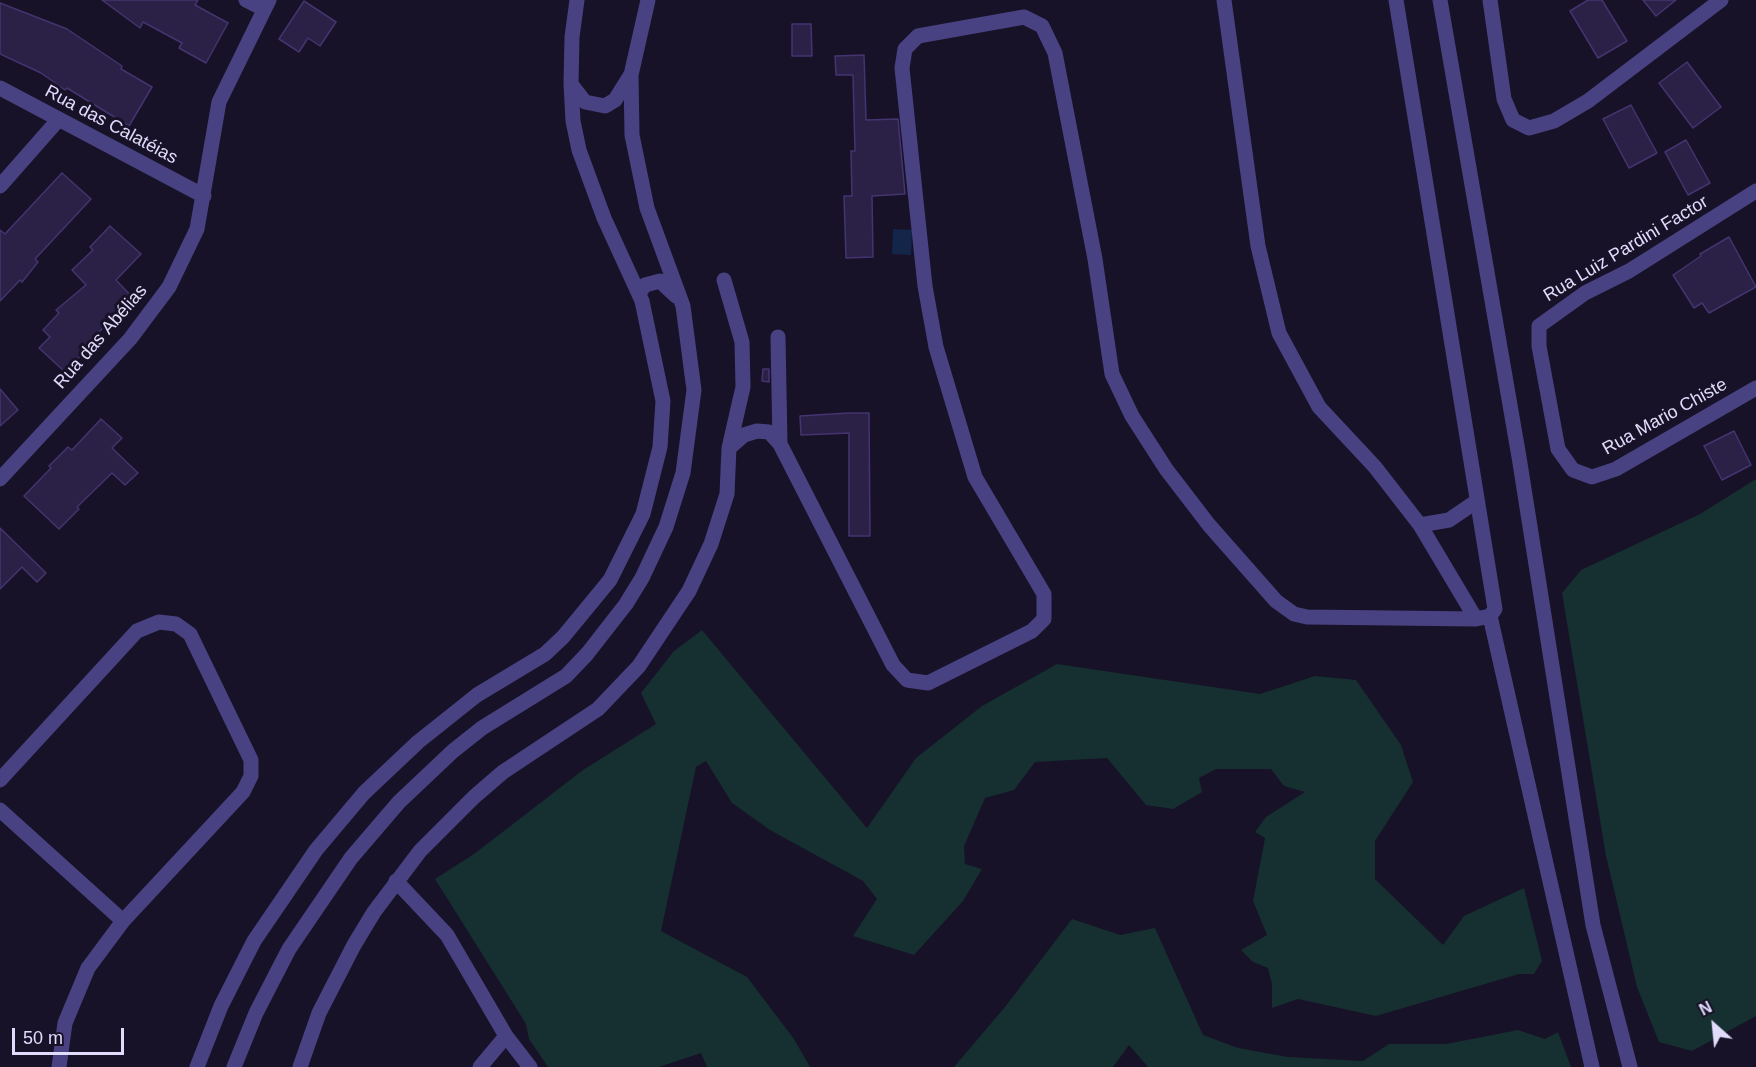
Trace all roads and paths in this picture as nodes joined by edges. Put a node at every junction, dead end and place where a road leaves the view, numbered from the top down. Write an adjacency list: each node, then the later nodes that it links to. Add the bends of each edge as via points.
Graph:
1 (246, 0): 9 (street)
2 (577, 0): 11 (street)
3 (648, 0): 10 (street)
4 (1224, 0): 28 (street, via 1258,246 1279,333 1319,407)
5 (1396, 0): 27 (street)
6 (1440, 0): 42 (street, via 1519,456 1593,925)
7 (1490, 0): 8 (street, via 1504,99 1513,120 1529,128 1554,121 1588,101)
8 (1721, 0)
9 (267, 5): 16 (street, Rua das Abélias, via 219,102)
10 (631, 75): 11 (street, via 615,100 605,106 585,102); 19 (street, via 631,119 640,182)
11 (571, 84): 18 (street, via 573,121 588,181)
12 (0, 88): 13 (street, Rua das Calatéias)
13 (59, 119): 14 (street); 16 (street, Rua das Calatéias)
14 (0, 186)
15 (1756, 191): 25 (street, Rua Luiz Pardini Factor, via 1629,271 1585,293 1539,326 1539,346 1558,449 1573,470)
16 (204, 196): 24 (street, Rua das Abélias, via 197,229 169,287 130,339)
17 (724, 280): 23 (street, via 742,342 742,387)
18 (639, 292): 19 (street, via 645,285 660,280 672,289); 36 (street, via 648,318 663,401 662,424 650,492 622,559 596,600 563,637 544,654 447,718 391,767 339,821 293,880 254,941 221,1006)
19 (683, 306): 37 (street, via 694,390 689,446 676,500 642,578 608,630 566,676 474,734 374,830 328,888 289,949)
20 (778, 337): 22 (street)
21 (1756, 388): 25 (street, Rua Mario Chiste, via 1616,469)
22 (780, 444): 23 (street, via 769,432 757,431 744,435); 29 (street, via 893,665 907,680 928,683 1032,631 1044,619 1044,594 975,477 936,347 925,286 902,68 904,49 918,36 1024,17 1042,26 1055,54 1095,259 1112,374 1132,416 1166,469 1276,601 1294,614)
23 (729, 448): 32 (street, via 727,494 711,544 689,591 657,642 598,709 474,796)
24 (5, 471): 26 (street, Rua das Abélias)
25 (1592, 477)
26 (0, 479)
27 (1477, 501): 28 (street, via 1449,520); 29 (street, via 1495,609)
28 (1420, 525): 29 (street)
29 (1483, 618): 41 (street)
30 (0, 780): 33 (street, via 137,631 151,623 168,622 190,634 248,753 251,776 243,792)
31 (0, 810): 33 (street)
32 (396, 881): 34 (street, via 447,934); 38 (street, via 335,978)
33 (123, 921): 35 (street, via 78,986 65,1023)
34 (506, 1036): 39 (street); 40 (street)
35 (58, 1067)
36 (197, 1067)
37 (234, 1067)
38 (300, 1067)
39 (480, 1067)
40 (530, 1067)
41 (1592, 1067)
42 (1630, 1067)

